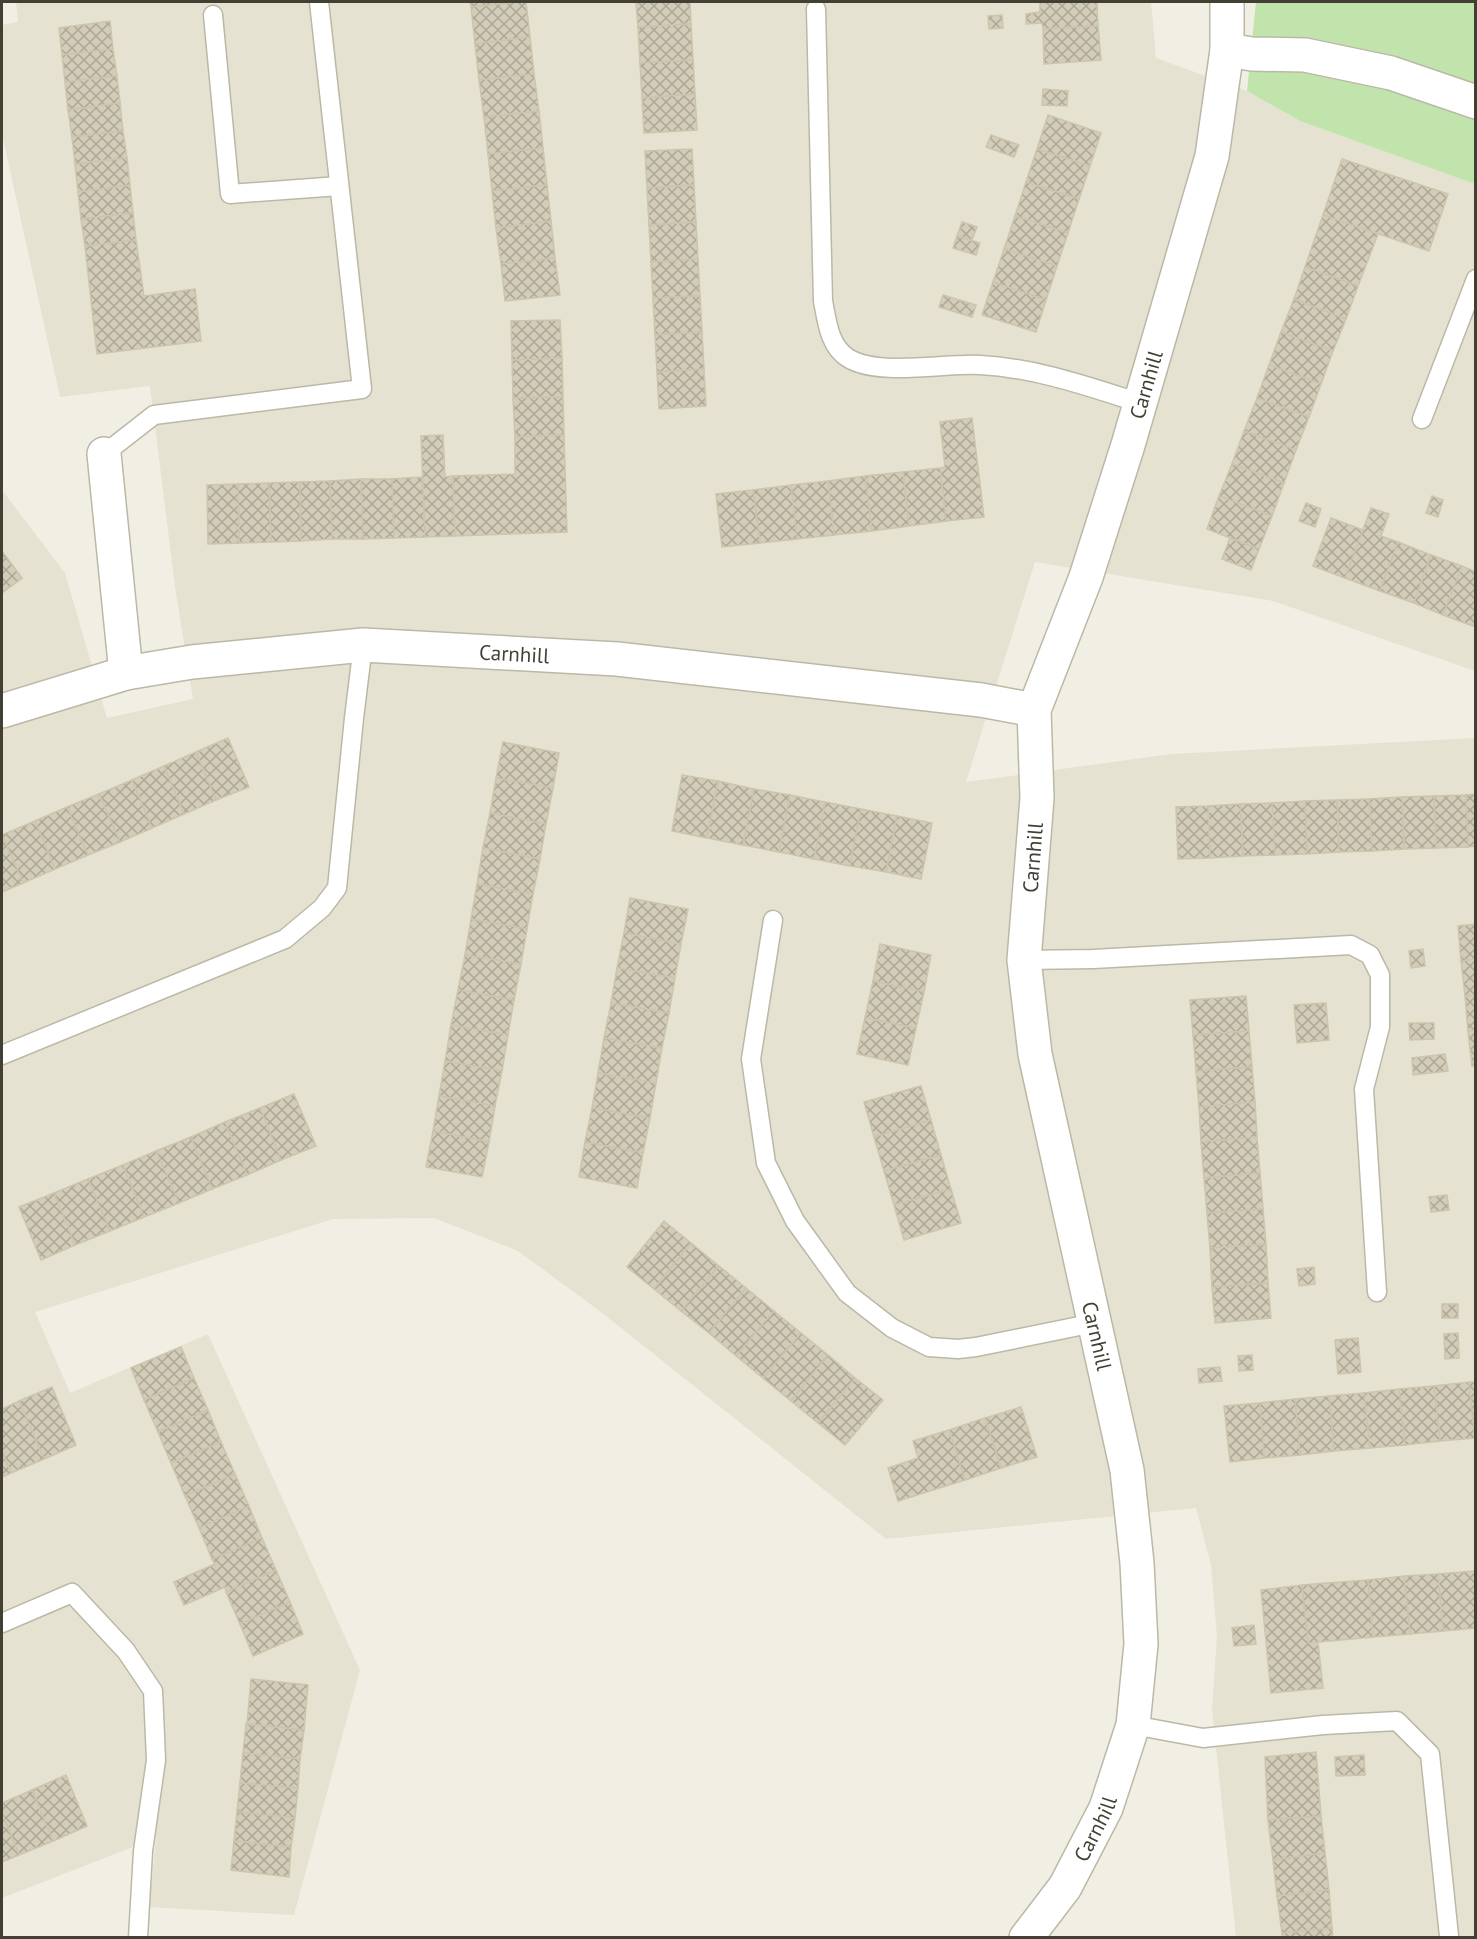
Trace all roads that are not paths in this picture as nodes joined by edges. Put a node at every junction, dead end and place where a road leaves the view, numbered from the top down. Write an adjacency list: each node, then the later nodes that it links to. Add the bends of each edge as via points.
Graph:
1 (319, 2): 7 (lane)
2 (1227, 2): 5 (street, Carnhill)
3 (816, 9): 9 (lane, via 823,301 832,340 838,349 853,360 874,366 980,365 1045,373)
4 (213, 15): 7 (lane, via 230,194)
5 (1227, 50): 6 (street, via 1305,55 1391,73); 9 (street, Carnhill, via 1212,156)
6 (1476, 102)
7 (339, 186): 11 (lane, via 362,389 154,416)
8 (1476, 279): 10 (lane)
9 (1140, 403): 15 (street, Carnhill, via 1086,576)
10 (1422, 419)
11 (105, 454): 13 (street)
12 (363, 645): 13 (street, Carnhill, via 192,662); 15 (street, Carnhill, via 617,659 981,700); 18 (lane, via 337,888 322,908 285,939)
13 (126, 673): 14 (street, Carnhill)
14 (2, 711)
15 (1034, 711): 17 (street, Carnhill, via 1037,798)
16 (772, 920): 20 (lane, via 751,1059 766,1163 795,1221 848,1293 892,1328 928,1347 976,1347)
17 (1024, 960): 19 (lane, via 1351,945 1370,955 1380,975 1380,1027 1364,1089); 20 (street, Carnhill, via 1035,1054)
18 (2, 1055)
19 (1377, 1292)
20 (1094, 1323): 22 (street, Carnhill, via 1127,1470 1137,1563 1141,1644)
21 (2, 1623): 24 (lane, via 72,1593 126,1651 153,1691 156,1760 143,1851)
22 (1133, 1725): 23 (lane, via 1203,1738 1397,1721 1430,1754); 25 (street, Carnhill, via 1106,1808 1065,1887)
23 (1449, 1936)
24 (138, 1938)
25 (1026, 1938)

